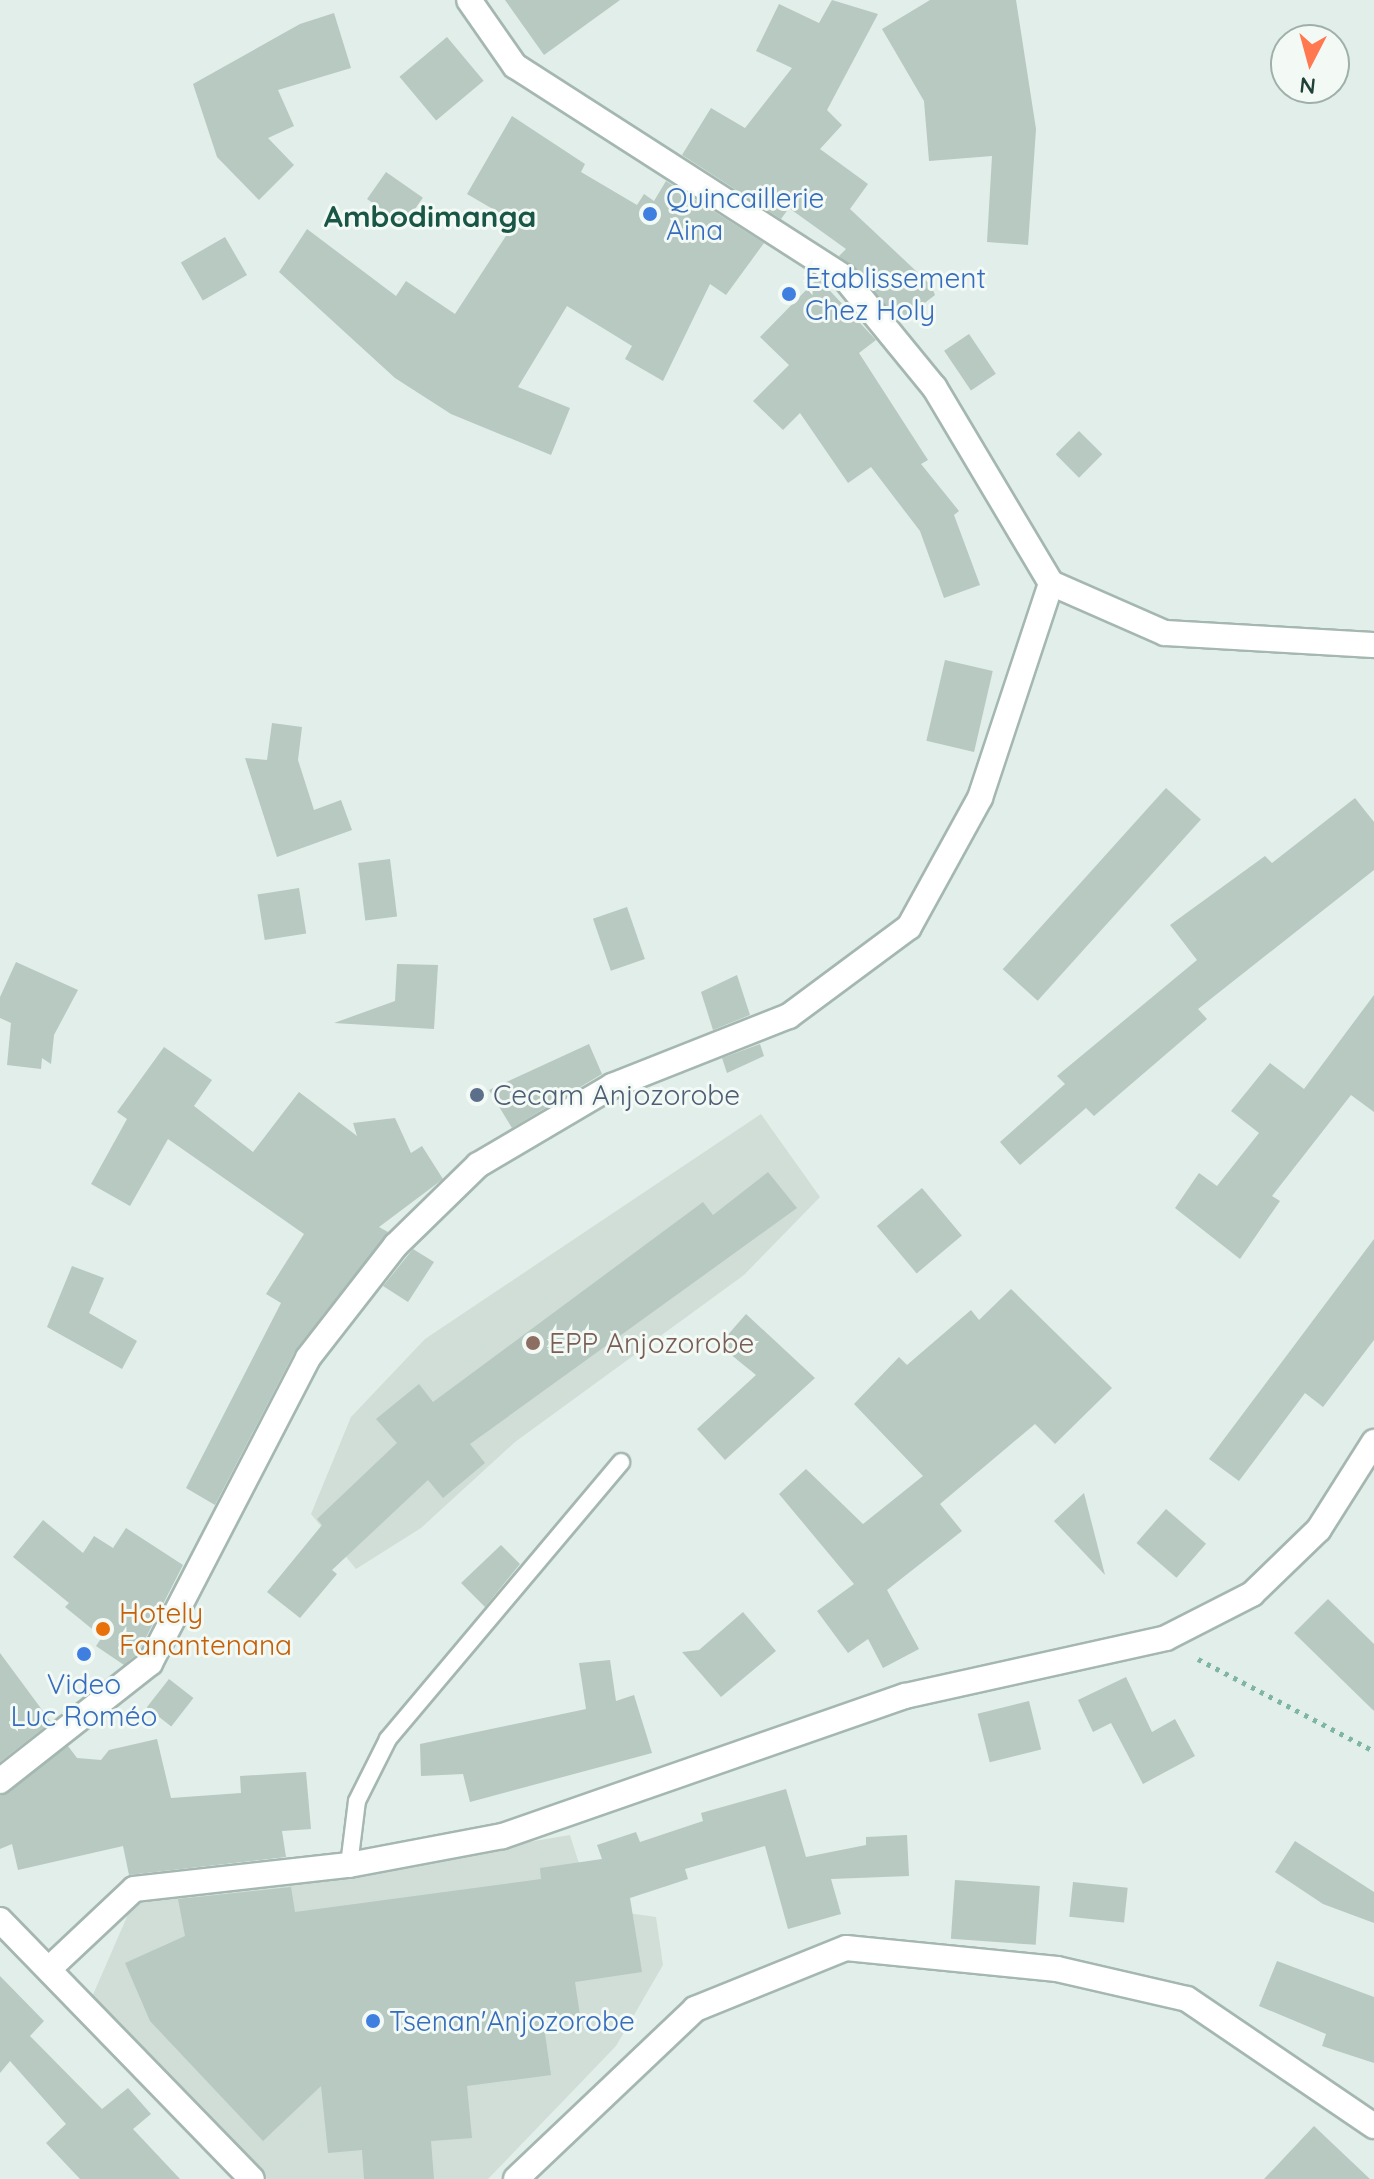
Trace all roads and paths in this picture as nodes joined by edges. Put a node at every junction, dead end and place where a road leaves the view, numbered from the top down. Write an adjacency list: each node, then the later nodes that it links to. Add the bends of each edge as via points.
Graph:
1 (469, 0): 2 (street, via 515,66 844,277 934,387)
2 (1051, 583): 3 (street, via 1165,633); 8 (street, via 980,798 909,927 789,1016 612,1086 478,1165 396,1245 308,1358 150,1663)
3 (1374, 645)
4 (1374, 1442): 6 (street, via 1319,1529 1252,1594)
5 (621, 1462): 9 (lane, via 388,1739 357,1801)
6 (1166, 1638): 7 (path, via 1238,1686); 9 (street, via 905,1696 503,1836)
7 (1374, 1751)
8 (0, 1781)
9 (349, 1865): 11 (street, via 134,1889)
10 (0, 1920): 11 (street)
11 (50, 1968): 13 (street)
12 (1374, 2126): 14 (street, via 1187,1999 1057,1969 846,1948 695,2009)
13 (252, 2179)
14 (516, 2179)

